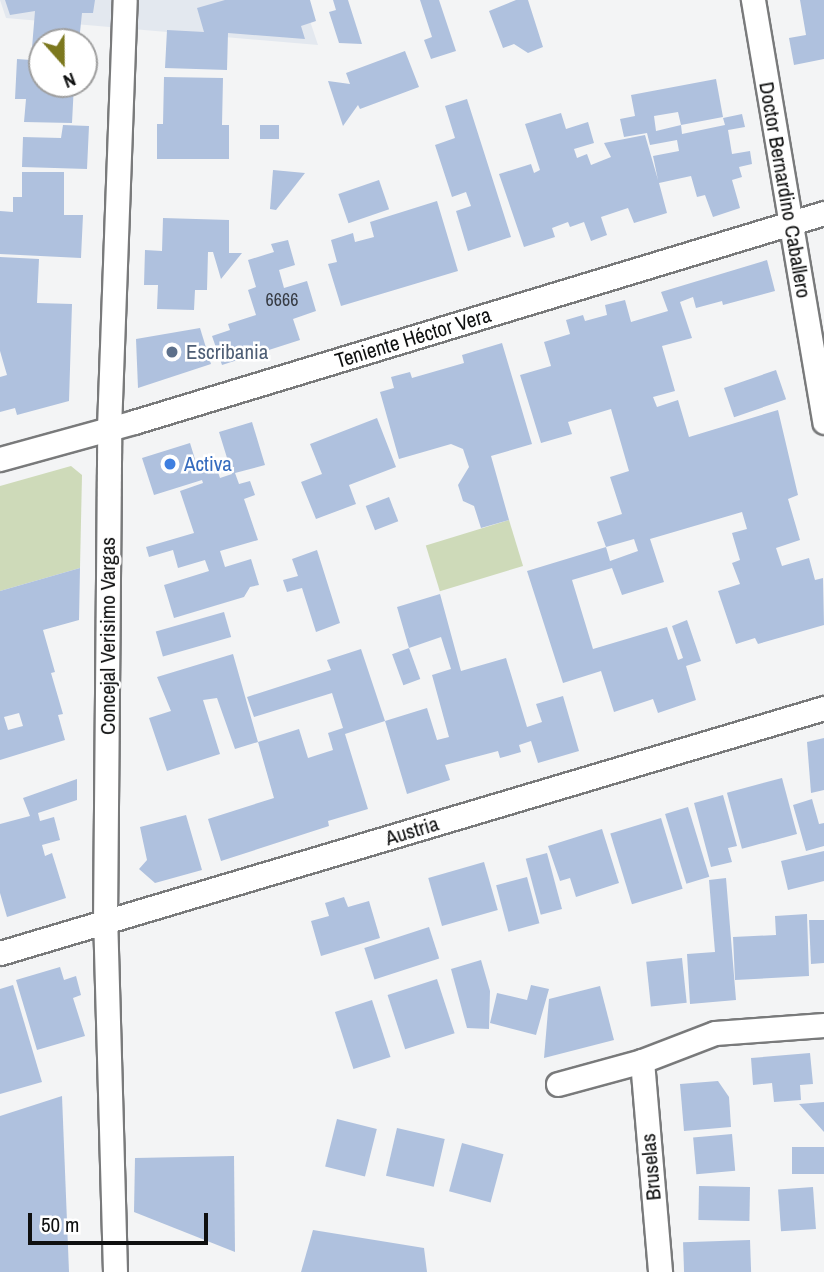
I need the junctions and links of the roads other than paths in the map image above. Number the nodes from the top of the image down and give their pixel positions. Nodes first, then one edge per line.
1 (125, 0) edge
2 (753, 0) edge
3 (824, 213) edge
4 (791, 224) junction
5 (824, 422) edge
6 (109, 428) junction
7 (0, 459) edge
8 (824, 708) edge
9 (106, 922) junction
10 (0, 953) edge
11 (824, 1024) edge
12 (642, 1061) junction
13 (558, 1084) dead end
14 (115, 1272) edge
15 (660, 1272) edge

1 - 6 street, Concejal Verisimo Vargas
2 - 4 street, Doctor Bernardino Caballero
3 - 4 street, Teniente Héctor Vera
4 - 5 street, Doctor Bernardino Caballero
4 - 6 street, Teniente Héctor Vera
6 - 7 street, Teniente Héctor Vera
6 - 9 street, Concejal Verisimo Vargas
8 - 9 street, Austria
9 - 10 street, Austria
9 - 14 street, Concejal Verisimo Vargas
11 - 12 street
12 - 13 street
12 - 15 street, Bruselas

